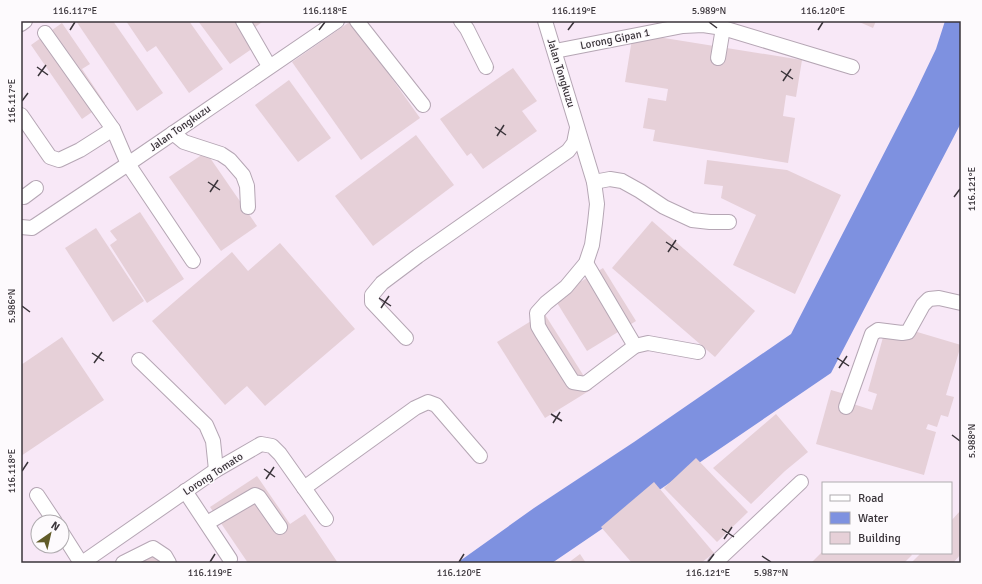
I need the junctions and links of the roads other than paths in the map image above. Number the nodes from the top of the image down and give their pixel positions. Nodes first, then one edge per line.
1 (26, 21) edge
2 (243, 21) edge
3 (337, 21) edge
4 (357, 21) edge
5 (461, 21) edge
6 (545, 21) edge
7 (21, 24) edge
8 (723, 28) junction
9 (46, 33) dead end
10 (554, 51) junction
11 (718, 58) dead end
12 (269, 66) junction
13 (486, 67) dead end
14 (852, 67) dead end
15 (423, 105) dead end
16 (21, 115) edge
17 (577, 125) junction
18 (113, 129) junction
19 (173, 133) junction
20 (128, 164) junction
21 (594, 182) junction
22 (36, 188) dead end
23 (21, 196) edge
24 (248, 207) dead end
25 (729, 222) dead end
26 (21, 227) edge
27 (193, 261) dead end
28 (586, 263) junction
29 (961, 303) edge
30 (406, 338) dead end
31 (635, 346) junction
32 (698, 352) dead end
33 (139, 360) dead end
34 (846, 407) dead end
35 (480, 456) dead end
36 (216, 470) junction
37 (801, 482) dead end
38 (304, 488) junction
39 (185, 491) junction
40 (37, 495) dead end
41 (50, 514) edge
42 (326, 519) dead end
43 (207, 523) junction
44 (280, 527) dead end
45 (70, 543) edge
46 (230, 559) dead end
47 (86, 562) edge
48 (123, 563) edge
49 (169, 563) edge
50 (715, 563) edge

1 - 7 street
2 - 12 street
3 - 12 street, Jalan Tongkuzu
4 - 15 street
5 - 13 street
6 - 10 street, Jalan Tongkuzu
8 - 10 street, Lorong Gipan 1
8 - 11 street
8 - 14 street, Lorong Gipan 1
9 - 18 street
10 - 17 street, Jalan Tongkuzu
12 - 19 street, Jalan Tongkuzu
16 - 18 street
17 - 21 street, Jalan Tongkuzu
17 - 30 street
18 - 20 street
19 - 20 street, Jalan Tongkuzu
19 - 24 street
20 - 26 street, Jalan Tongkuzu
20 - 27 street
21 - 25 street
21 - 28 street, Jalan Tongkuzu
22 - 23 street
28 - 31 street
28 - 31 street
29 - 34 street
31 - 32 street
33 - 36 street
35 - 38 street
36 - 38 street, Lorong Tomato
36 - 39 street, Lorong Tomato
37 - 50 street
38 - 42 street, Lorong Tomato
39 - 43 street
39 - 47 street, Lorong Tomato
40 - 41 street
43 - 44 street
43 - 46 street
45 - 47 street
48 - 49 street

